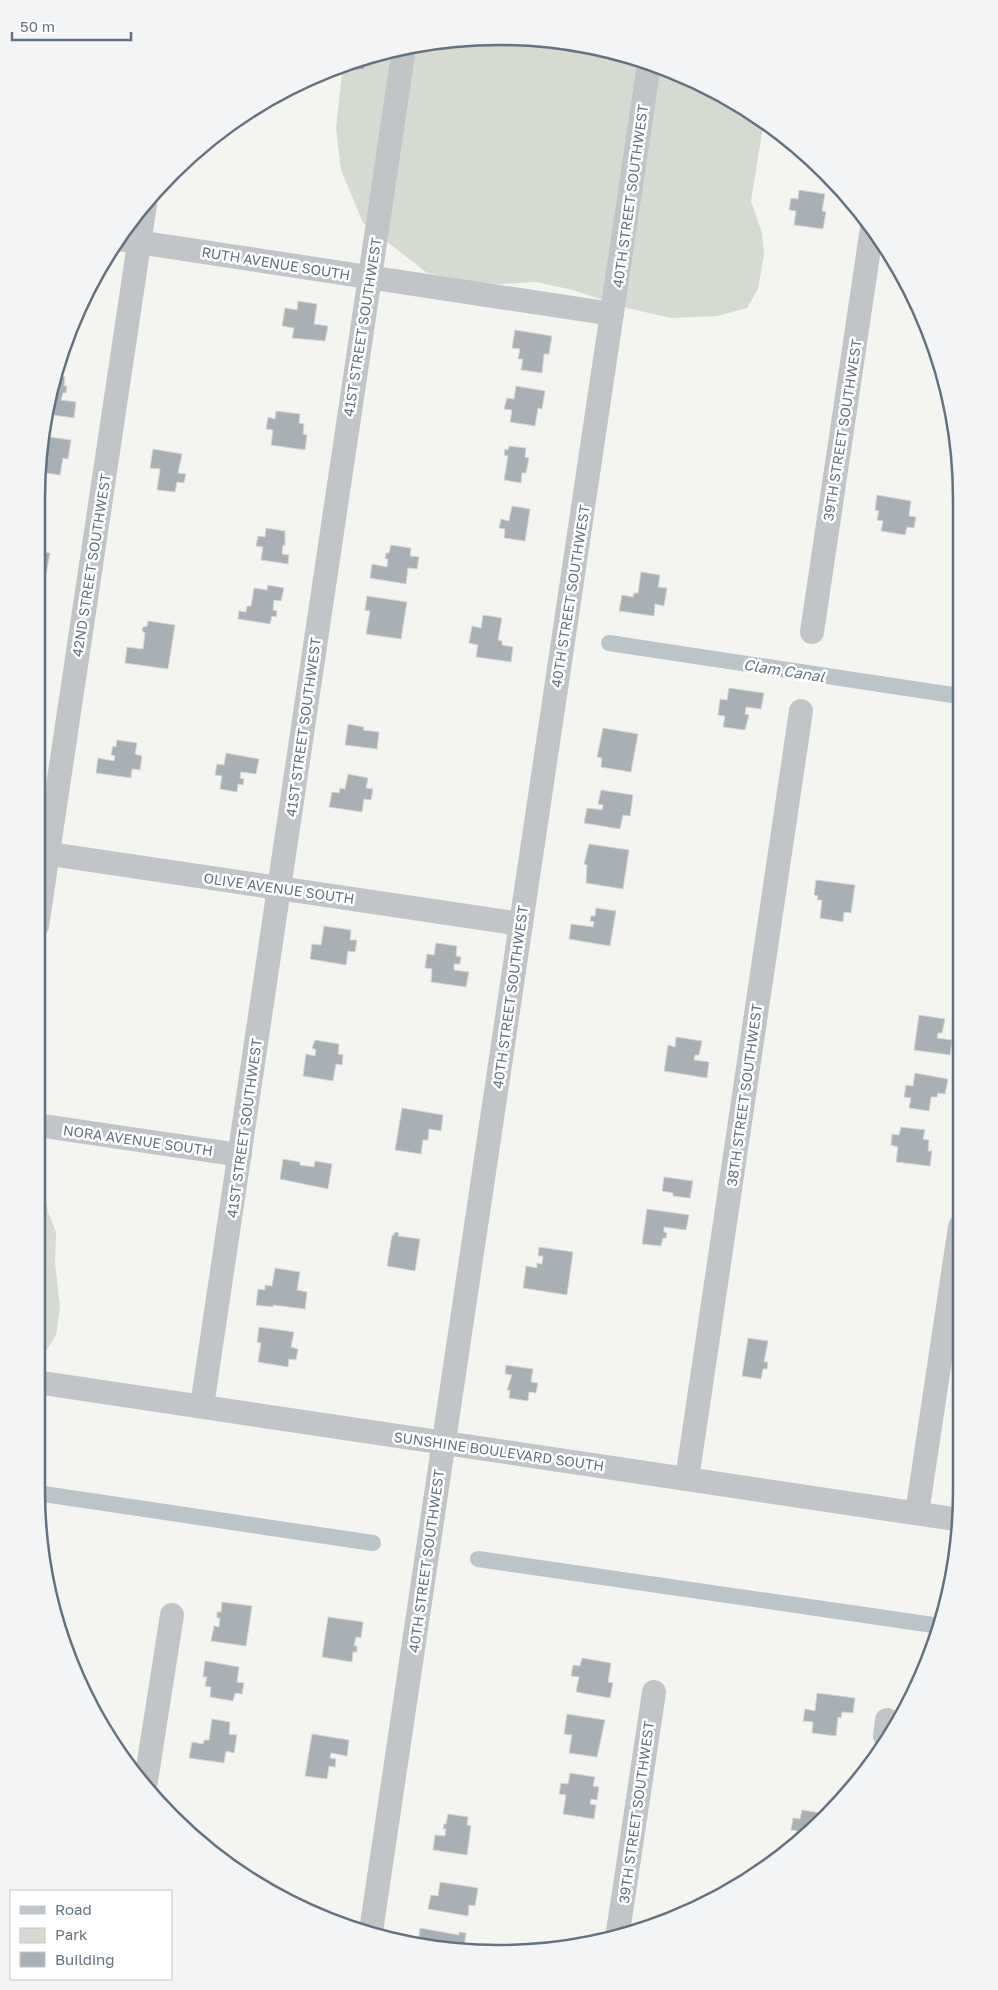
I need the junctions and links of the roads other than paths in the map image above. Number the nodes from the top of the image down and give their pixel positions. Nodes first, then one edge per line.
1 (403, 55) edge
2 (648, 70) edge
3 (870, 239) edge
4 (129, 241) edge
5 (369, 277) junction
6 (612, 314) junction
7 (812, 632) dead end
8 (801, 710) dead end
9 (45, 832) edge
10 (45, 853) edge
11 (279, 888) junction
12 (520, 924) junction
13 (45, 1126) edge
14 (240, 1155) junction
15 (953, 1274) edge
16 (45, 1383) edge
17 (202, 1406) junction
18 (444, 1443) junction
19 (687, 1479) junction
20 (917, 1513) junction
21 (952, 1519) edge
22 (172, 1615) dead end
23 (654, 1692) dead end
24 (147, 1777) edge
25 (372, 1927) edge
26 (618, 1930) edge

1 - 5 street, 41ST STREET SOUTHWEST
2 - 6 street, 40TH STREET SOUTHWEST
3 - 7 street, 39TH STREET SOUTHWEST
4 - 5 street, RUTH AVENUE SOUTH
4 - 9 street, 42ND STREET SOUTHWEST
5 - 6 street, RUTH AVENUE SOUTH
5 - 11 street, 41ST STREET SOUTHWEST
6 - 12 street, 40TH STREET SOUTHWEST
8 - 19 street, 38TH STREET SOUTHWEST
10 - 11 street, OLIVE AVENUE SOUTH
11 - 12 street, OLIVE AVENUE SOUTH
11 - 14 street, 41ST STREET SOUTHWEST
12 - 18 street, 40TH STREET SOUTHWEST
13 - 14 street, NORA AVENUE SOUTH
14 - 17 street, 41ST STREET SOUTHWEST
15 - 20 street
16 - 17 street, SUNSHINE BOULEVARD SOUTH
17 - 18 street, SUNSHINE BOULEVARD SOUTH
18 - 19 street, SUNSHINE BOULEVARD SOUTH
18 - 25 street, 40TH STREET SOUTHWEST
19 - 20 street, SUNSHINE BOULEVARD SOUTH
20 - 21 street, SUNSHINE BOULEVARD SOUTH
22 - 24 street
23 - 26 street, 39TH STREET SOUTHWEST

